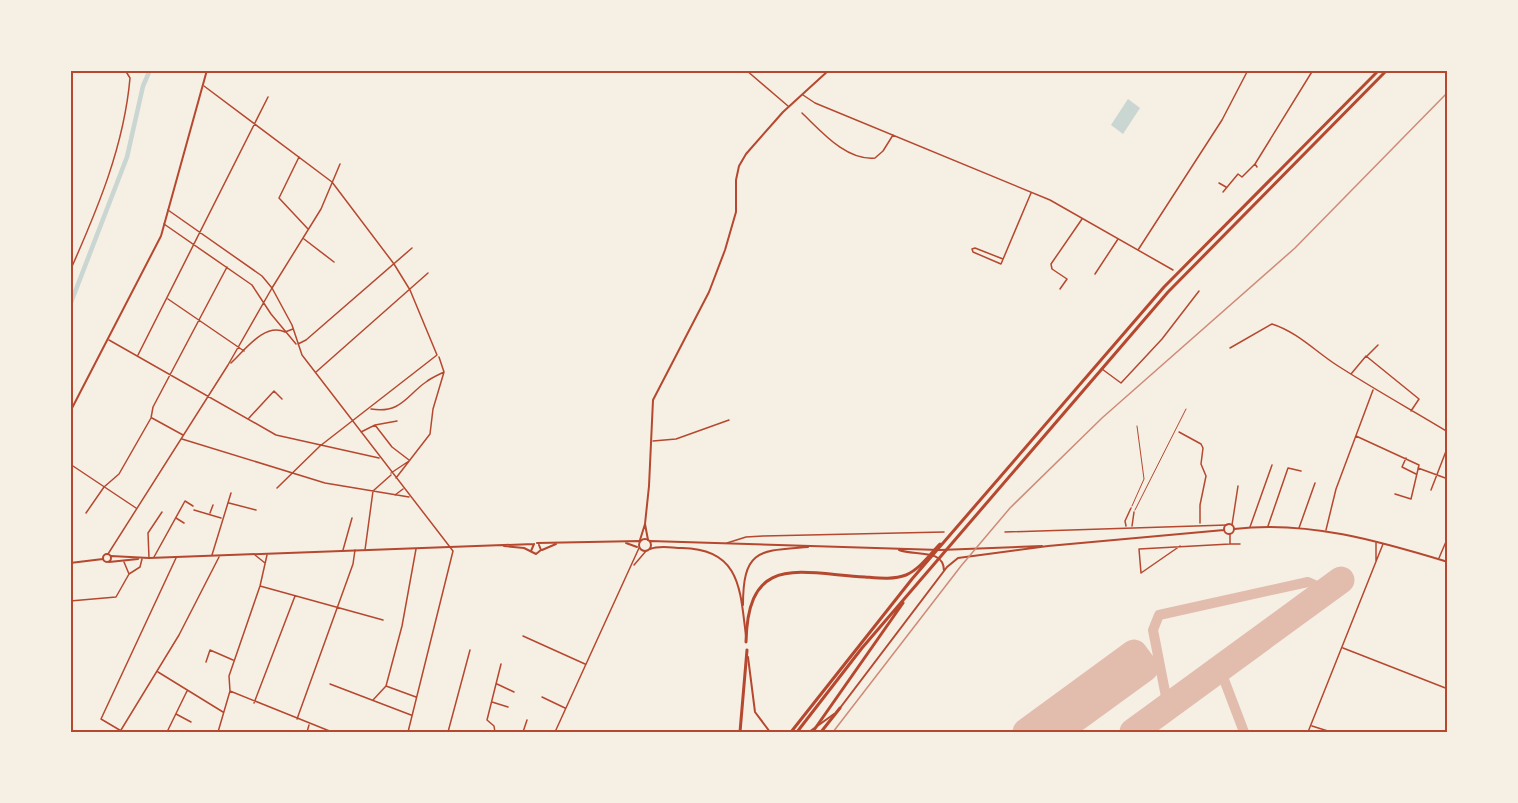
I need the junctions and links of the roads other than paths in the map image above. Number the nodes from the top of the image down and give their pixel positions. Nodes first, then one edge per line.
1 (125, 70) edge
2 (207, 70) edge
3 (746, 70) edge
4 (829, 70) edge
5 (1248, 70) edge
6 (1312, 70) edge
7 (1379, 70) edge
8 (1387, 70) edge
9 (202, 85) junction
10 (802, 94) junction
11 (268, 97) dead end
12 (788, 106) junction
13 (802, 114) dead end
14 (254, 123) junction
15 (893, 134) junction
16 (298, 157) junction
17 (340, 164) dead end
18 (1255, 164) junction
19 (1257, 167) dead end
20 (333, 183) junction
21 (1219, 183) dead end
22 (1227, 187) junction
23 (1031, 192) junction
24 (1223, 192) dead end
25 (168, 210) junction
26 (1083, 219) junction
27 (164, 224) junction
28 (309, 230) junction
29 (201, 231) junction
30 (303, 238) junction
31 (1118, 239) junction
32 (193, 245) junction
33 (412, 248) dead end
34 (1138, 250) junction
35 (1002, 259) junction
36 (334, 262) dead end
37 (394, 264) junction
38 (227, 267) junction
39 (1173, 270) dead end
40 (70, 271) edge
41 (428, 273) dead end
42 (1095, 274) dead end
43 (272, 288) junction
44 (1060, 289) dead end
45 (410, 290) junction
46 (1199, 291) dead end
47 (167, 298) junction
48 (264, 305) junction
49 (199, 318) junction
50 (294, 329) junction
51 (285, 332) junction
52 (108, 340) junction
53 (297, 344) junction
54 (1378, 345) dead end
55 (239, 347) junction
56 (1230, 348) dead end
57 (244, 351) junction
58 (138, 356) junction
59 (438, 356) junction
60 (1366, 356) junction
61 (228, 366) junction
62 (1102, 368) junction
63 (444, 372) junction
64 (315, 373) junction
65 (170, 374) junction
66 (1351, 374) junction
67 (434, 377) junction
68 (442, 382) junction
69 (1373, 389) junction
70 (207, 396) junction
71 (282, 399) dead end
72 (370, 409) junction
73 (1186, 409) dead end
74 (1411, 411) junction
75 (70, 412) edge
76 (151, 418) junction
77 (248, 419) junction
78 (729, 420) dead end
79 (397, 421) dead end
80 (352, 422) junction
81 (375, 424) junction
82 (1137, 426) dead end
83 (360, 432) junction
84 (1179, 432) dead end
85 (1448, 432) edge
86 (183, 435) junction
87 (1355, 435) junction
88 (181, 439) junction
89 (652, 442) junction
90 (320, 446) junction
91 (1448, 446) edge
92 (1406, 457) junction
93 (380, 459) junction
94 (410, 461) junction
95 (70, 464) edge
96 (1272, 465) dead end
97 (1419, 468) junction
98 (1301, 471) dead end
99 (292, 472) junction
100 (392, 474) junction
101 (1417, 474) junction
102 (1437, 475) junction
103 (396, 479) junction
104 (1448, 479) edge
105 (1315, 483) dead end
106 (1238, 486) dead end
107 (104, 487) junction
108 (278, 488) dead end
109 (403, 489) junction
110 (1431, 490) dead end
111 (373, 491) junction
112 (231, 493) dead end
113 (1395, 494) dead end
114 (394, 495) junction
115 (410, 497) junction
116 (228, 502) junction
117 (213, 505) dead end
118 (193, 506) dead end
119 (1131, 508) joint
120 (136, 509) junction
121 (194, 510) dead end
122 (256, 510) dead end
123 (162, 512) dead end
124 (1134, 512) joint
125 (86, 513) dead end
126 (209, 514) junction
127 (175, 518) junction
128 (222, 518) junction
129 (352, 519) dead end
130 (184, 523) dead end
131 (645, 524) junction
132 (1200, 524) junction
133 (1206, 524) junction
134 (1227, 525) junction
135 (1126, 527) junction
136 (1132, 527) junction
137 (1233, 527) junction
138 (1250, 527) junction
139 (1268, 527) junction
140 (1299, 528) junction
141 (1224, 530) junction
142 (1326, 531) junction
143 (944, 532) dead end
144 (953, 532) junction
145 (1005, 532) dead end
146 (1205, 532) junction
147 (1230, 534) junction
148 (763, 536) junction
149 (1448, 537) edge
150 (649, 540) junction
151 (640, 541) junction
152 (623, 542) junction
153 (1376, 542) junction
154 (558, 543) junction
155 (728, 543) junction
156 (1383, 543) junction
157 (535, 544) junction
158 (763, 544) junction
159 (1230, 544) junction
160 (1240, 544) dead end
161 (497, 546) junction
162 (820, 546) junction
163 (1048, 546) junction
164 (1180, 546) junction
165 (451, 548) junction
166 (639, 548) junction
167 (416, 549) junction
168 (650, 549) junction
169 (896, 549) junction
170 (343, 550) junction
171 (355, 550) junction
172 (365, 550) junction
173 (541, 550) junction
174 (531, 551) junction
175 (646, 551) junction
176 (267, 553) junction
177 (108, 554) junction
178 (252, 554) junction
179 (212, 555) junction
180 (219, 555) junction
181 (111, 556) junction
182 (176, 557) junction
183 (149, 558) junction
184 (154, 558) junction
185 (103, 559) junction
186 (141, 559) junction
187 (1438, 560) junction
188 (124, 561) junction
189 (1376, 561) junction
190 (109, 562) junction
191 (1448, 562) edge
192 (70, 563) edge
193 (266, 563) junction
194 (632, 568) junction
195 (944, 571) junction
196 (129, 574) junction
197 (260, 586) junction
198 (915, 586) junction
199 (295, 596) junction
200 (70, 601) edge
201 (336, 607) junction
202 (743, 614) junction
203 (383, 620) dead end
204 (523, 636) dead end
205 (746, 642) junction
206 (1342, 647) junction
207 (470, 650) dead end
208 (747, 650) junction
209 (234, 660) junction
210 (206, 662) dead end
211 (501, 664) dead end
212 (586, 665) junction
213 (158, 671) junction
214 (330, 684) dead end
215 (496, 684) junction
216 (386, 686) junction
217 (1448, 689) edge
218 (187, 691) junction
219 (230, 691) junction
220 (514, 692) dead end
221 (417, 697) junction
222 (542, 698) dead end
223 (373, 700) junction
224 (491, 702) junction
225 (254, 703) junction
226 (508, 707) dead end
227 (840, 708) junction
228 (566, 709) junction
229 (223, 713) junction
230 (176, 714) junction
231 (412, 715) junction
232 (297, 719) junction
233 (527, 720) dead end
234 (191, 722) dead end
235 (309, 724) junction
236 (1311, 726) junction
237 (814, 730) junction
238 (122, 732) edge
239 (167, 732) edge
240 (218, 732) edge
241 (307, 732) edge
242 (332, 732) edge
243 (408, 732) edge
244 (448, 732) edge
245 (495, 732) edge
246 (523, 732) edge
247 (555, 732) edge
248 (740, 732) edge
249 (770, 732) edge
250 (791, 732) edge
251 (797, 732) edge
252 (809, 732) edge
253 (821, 732) edge
254 (1308, 732) edge
255 (1331, 732) edge

1 - 40 street
2 - 9 main road
3 - 12 street
4 - 10 main road
5 - 34 street
6 - 18 street
7 - 144 highway
8 - 62 highway
9 - 14 street
9 - 25 main road
10 - 12 main road
10 - 15 street
11 - 14 street
12 - 89 main road
13 - 15 street
14 - 16 street
14 - 29 street
15 - 23 street
16 - 20 street
16 - 28 street
17 - 20 street
18 - 19 street
18 - 22 street
20 - 28 street
20 - 37 street
21 - 22 street
22 - 24 street
23 - 26 street
23 - 35 street
25 - 27 main road
25 - 29 street
26 - 31 street
26 - 44 street
27 - 32 street
27 - 52 main road
28 - 30 street
29 - 32 street
29 - 43 street
30 - 36 street
30 - 43 street
31 - 34 street
31 - 42 street
32 - 38 street
32 - 47 street
33 - 37 street
34 - 39 street
35 - 35 street
37 - 45 street
37 - 53 street
38 - 48 street
38 - 49 street
41 - 45 street
43 - 48 street
43 - 50 street
45 - 59 street
45 - 64 street
46 - 62 street
47 - 49 street
47 - 58 street
48 - 51 street
48 - 55 street
49 - 55 street
49 - 65 street
50 - 51 street
50 - 53 street
51 - 53 street
51 - 57 street
52 - 58 street
52 - 75 main road
53 - 64 street
54 - 60 street
55 - 57 street
55 - 61 street
56 - 66 street
57 - 61 street
58 - 65 street
59 - 63 street
59 - 72 street
60 - 66 street
60 - 74 street
61 - 70 street
62 - 198 highway
63 - 67 street
63 - 68 street
64 - 80 street
65 - 70 street
65 - 76 street
66 - 69 street
67 - 68 street
67 - 72 street
68 - 94 street
69 - 74 street
69 - 87 street
70 - 77 street
70 - 86 street
71 - 77 street
72 - 80 street
73 - 124 lane
74 - 85 street
76 - 86 street
76 - 107 street
77 - 90 street
78 - 89 street
79 - 81 street
80 - 83 street
80 - 90 street
81 - 83 street
81 - 94 street
82 - 119 lane
83 - 93 street
84 - 132 street
86 - 88 street
87 - 92 street
87 - 142 street
88 - 99 street
88 - 120 street
89 - 131 main road
90 - 93 street
90 - 99 street
91 - 102 street
92 - 97 street
92 - 101 street
93 - 100 street
94 - 100 street
94 - 103 street
95 - 107 street
96 - 138 street
97 - 101 street
97 - 102 street
98 - 139 street
99 - 108 street
99 - 111 street
100 - 103 street
100 - 111 street
101 - 113 street
102 - 104 street
102 - 110 street
103 - 109 street
105 - 140 street
106 - 137 street
107 - 120 street
107 - 125 street
109 - 114 street
109 - 115 street
111 - 114 street
111 - 172 street
112 - 116 street
114 - 115 street
115 - 165 street
116 - 122 street
116 - 128 street
117 - 126 street
118 - 127 street
119 - 135 street
120 - 177 street
121 - 126 street
123 - 183 street
124 - 136 street
126 - 128 street
127 - 130 street
127 - 184 street
128 - 179 street
129 - 170 street
131 - 150 main road
131 - 151 main road
132 - 133 street
132 - 136 street
133 - 134 street
133 - 146 street
134 - 137 main road
134 - 141 main road
135 - 136 street
135 - 145 street
137 - 138 main road
137 - 147 main road
138 - 139 main road
139 - 140 main road
140 - 142 main road
141 - 146 main road
141 - 147 main road
142 - 153 main road
143 - 148 street
144 - 205 highway
144 - 250 highway
146 - 163 main road
147 - 159 street
148 - 155 street
148 - 158 street
149 - 187 street
150 - 151 main road
150 - 155 main road
150 - 168 main road
151 - 152 main road
151 - 166 main road
152 - 154 main road
152 - 166 main road
153 - 156 main road
153 - 189 street
154 - 157 main road
154 - 173 main road
155 - 158 main road
156 - 187 main road
156 - 189 street
157 - 161 main road
157 - 173 main road
157 - 174 main road
158 - 162 main road
159 - 160 street
159 - 164 street
161 - 165 main road
161 - 174 main road
162 - 169 main road
162 - 202 main road
163 - 169 main road
163 - 195 main road
164 - 164 street
165 - 167 main road
165 - 221 street
166 - 175 main road
166 - 194 street
167 - 172 main road
167 - 216 street
168 - 175 main road
168 - 202 main road
169 - 195 main road
170 - 171 main road
170 - 176 main road
171 - 172 main road
171 - 201 street
173 - 174 main road
175 - 194 street
176 - 178 main road
176 - 193 street
177 - 181 main road
177 - 185 main road
178 - 180 main road
178 - 193 street
179 - 180 main road
179 - 182 main road
180 - 213 street
181 - 186 main road
181 - 190 main road
182 - 184 main road
182 - 238 street
183 - 184 main road
183 - 186 main road
185 - 190 main road
185 - 192 main road
186 - 188 main road
186 - 196 street
187 - 191 main road
188 - 190 main road
188 - 196 street
189 - 206 street
193 - 197 street
194 - 212 street
195 - 227 main road
196 - 200 street
197 - 199 street
197 - 209 street
198 - 237 highway
198 - 251 highway
199 - 201 street
199 - 225 street
201 - 203 street
201 - 232 street
202 - 205 main road
204 - 212 street
205 - 208 main road
206 - 217 street
206 - 236 street
207 - 244 street
208 - 248 highway
208 - 249 main road
209 - 210 street
209 - 219 street
211 - 215 street
212 - 228 street
213 - 218 street
213 - 238 street
214 - 223 street
215 - 220 street
215 - 224 street
216 - 221 street
216 - 223 street
218 - 229 street
218 - 230 street
219 - 225 street
219 - 229 street
221 - 231 street
222 - 228 street
223 - 231 street
224 - 226 street
224 - 245 street
225 - 232 street
227 - 237 main road
227 - 253 highway
228 - 247 street
229 - 240 street
230 - 234 street
230 - 239 street
231 - 243 street
232 - 235 street
233 - 246 street
235 - 241 street
235 - 242 street
236 - 254 street
236 - 255 street
237 - 252 main road

